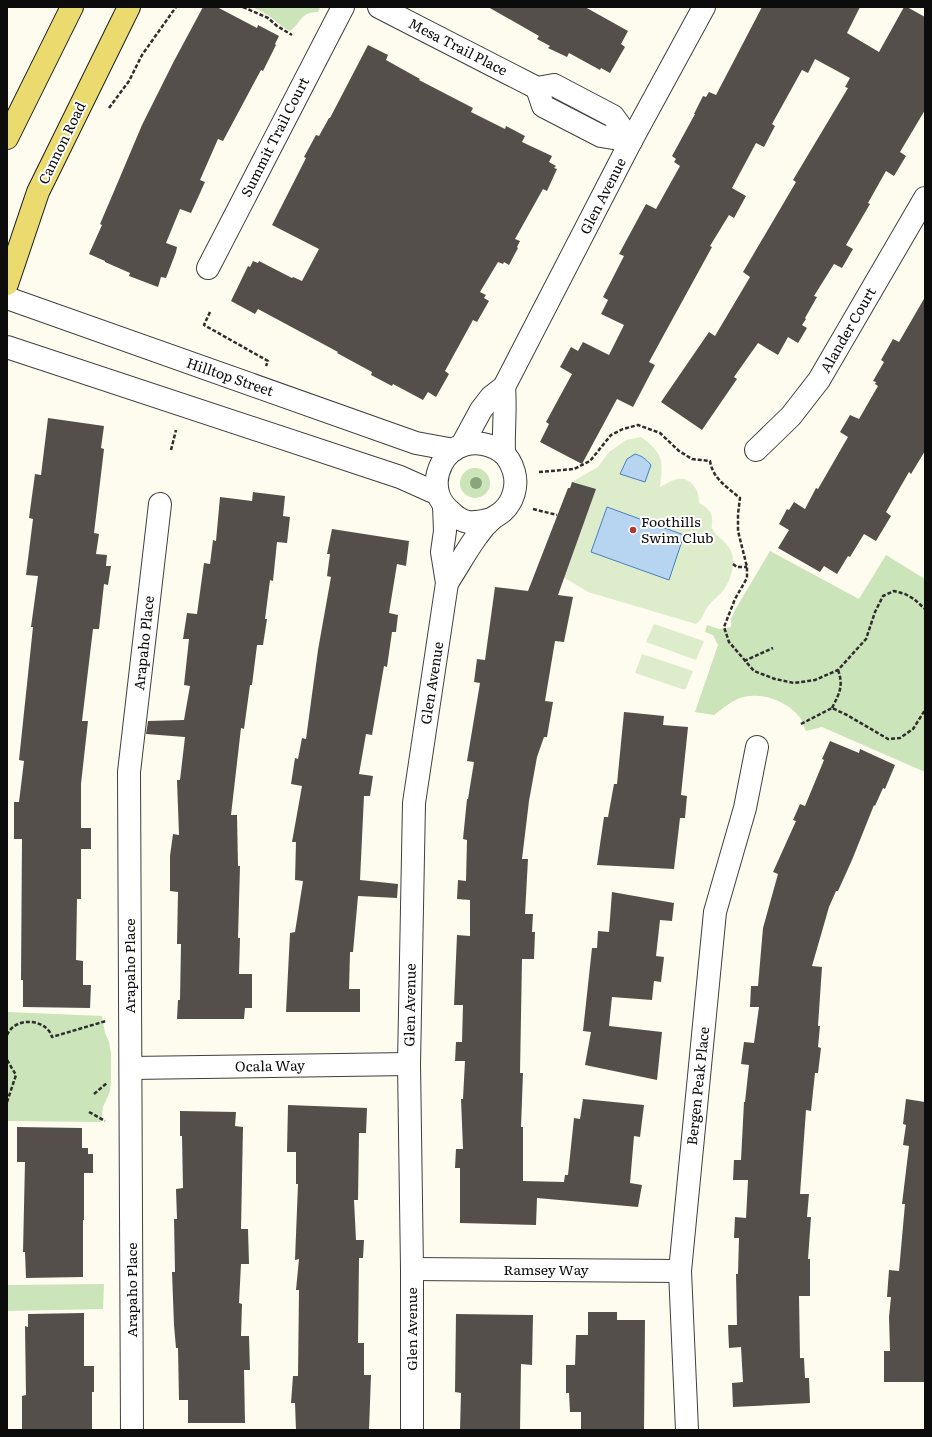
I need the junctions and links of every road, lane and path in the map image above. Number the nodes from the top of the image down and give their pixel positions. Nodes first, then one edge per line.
1 (72, 7) edge
2 (130, 7) edge
3 (176, 7) edge
4 (243, 7) edge
5 (343, 7) edge
6 (379, 7) edge
7 (704, 7) edge
8 (292, 35) dead end
9 (109, 108) dead end
10 (7, 138) edge
11 (631, 141) junction
12 (925, 198) edge
13 (208, 268) dead end
14 (7, 284) edge
15 (7, 298) edge
16 (210, 312) dead end
17 (7, 347) edge
18 (265, 367) dead end
19 (504, 387) junction
20 (176, 430) dead end
21 (458, 447) junction
22 (171, 450) dead end
23 (756, 450) dead end
24 (504, 454) junction
25 (539, 472) dead end
26 (441, 500) junction
27 (160, 504) dead end
28 (533, 509) dead end
29 (557, 515) dead end
30 (492, 519) junction
31 (733, 564) dead end
32 (747, 567) junction
33 (448, 583) junction
34 (925, 609) edge
35 (773, 648) dead end
36 (744, 661) junction
37 (838, 670) junction
38 (832, 708) junction
39 (925, 710) edge
40 (801, 724) dead end
41 (757, 747) dead end
42 (106, 1021) dead end
43 (7, 1035) edge
44 (7, 1060) edge
45 (409, 1064) junction
46 (131, 1068) junction
47 (108, 1083) dead end
48 (94, 1094) dead end
49 (7, 1102) edge
50 (89, 1112) dead end
51 (105, 1121) dead end
52 (412, 1269) junction
53 (680, 1271) junction
54 (132, 1430) edge
55 (412, 1430) edge
56 (687, 1430) edge

1 - 10 main road
2 - 14 main road, Cannon Road
3 - 9 path
4 - 8 path
5 - 13 street, Summit Trail Court
6 - 11 street, Mesa Trail Place
7 - 11 street, Glen Avenue
11 - 19 street, Glen Avenue
12 - 23 street, Alander Court
15 - 21 street, Hilltop Street
16 - 18 path
17 - 26 street
19 - 21 street, Glen Avenue
19 - 24 street
20 - 22 path
21 - 24 street
21 - 26 street
24 - 30 street
25 - 32 path
26 - 30 street
26 - 33 street, Glen Avenue
27 - 46 street, Arapaho Place
28 - 29 path
30 - 33 street, Glen Avenue
31 - 32 path
32 - 36 path
33 - 45 street, Glen Avenue
34 - 37 path
35 - 36 path
36 - 37 path
37 - 38 path
38 - 39 path
38 - 40 path
41 - 53 street, Bergen Peak Place
42 - 43 path
44 - 49 path
45 - 46 street, Ocala Way
45 - 52 street, Glen Avenue
46 - 54 street, Arapaho Place
47 - 48 path
50 - 51 path
52 - 53 street, Ramsey Way
52 - 55 street, Glen Avenue
53 - 56 street, Bergen Peak Place

